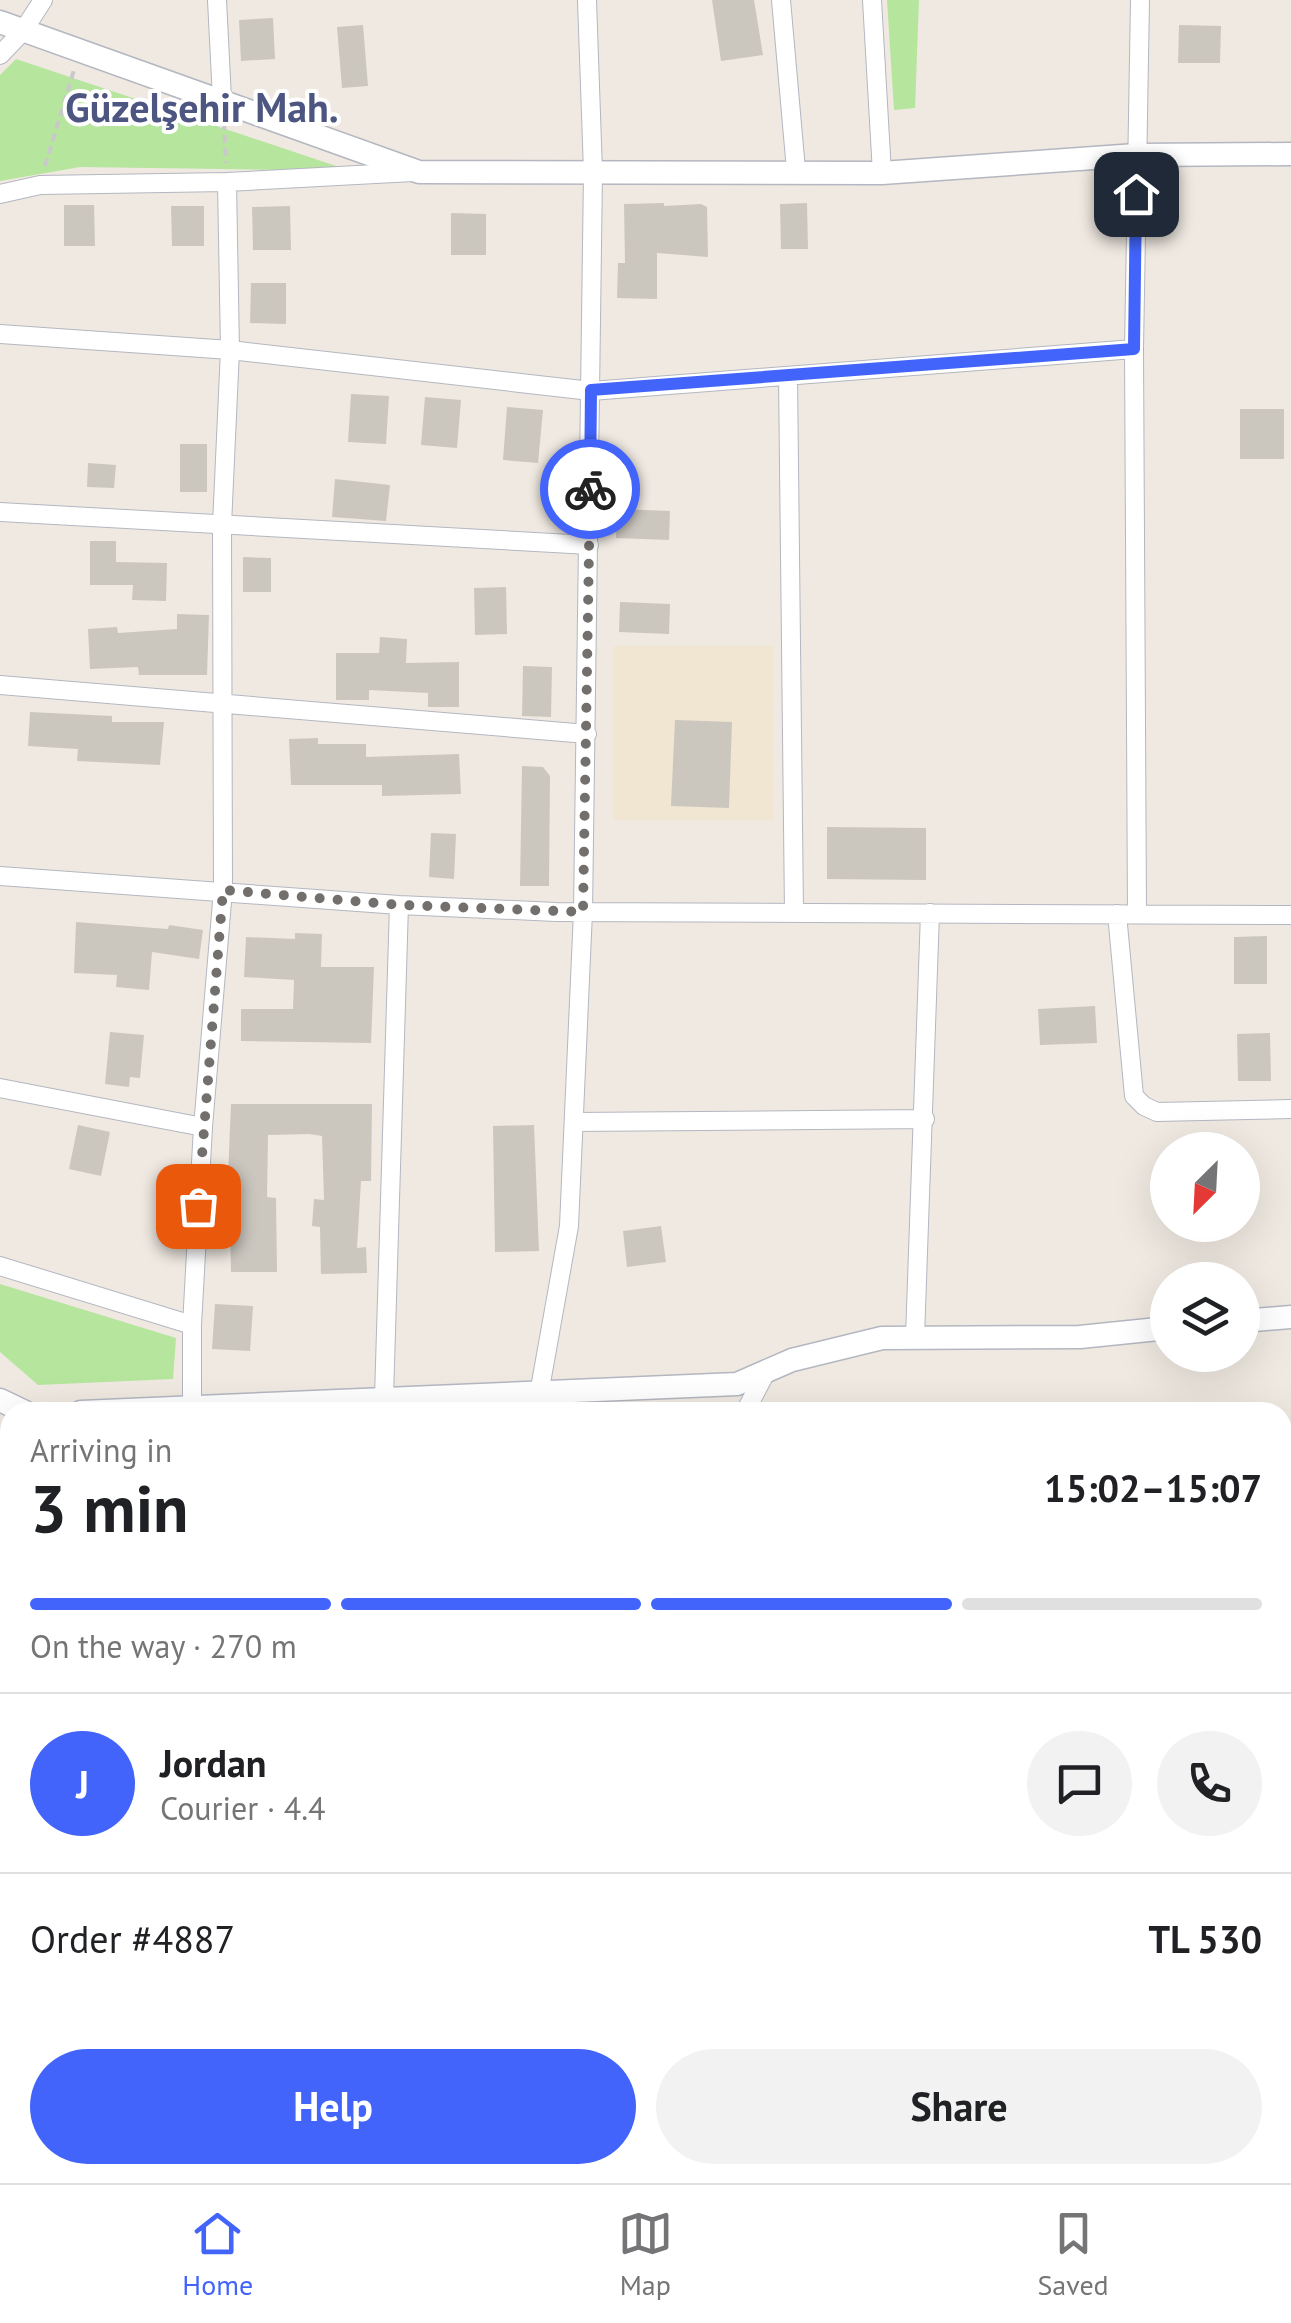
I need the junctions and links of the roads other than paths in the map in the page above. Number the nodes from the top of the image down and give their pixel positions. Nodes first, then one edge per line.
1 (43, 0) edge
2 (217, 0) edge
3 (588, 0) edge
4 (781, 0) edge
5 (872, 0) edge
6 (1140, 0) edge
7 (0, 22) edge
8 (23, 31) junction
9 (0, 55) edge
10 (222, 100) junction
11 (1291, 154) edge
12 (1136, 155) junction
13 (796, 170) junction
14 (419, 172) junction
15 (593, 172) junction
16 (882, 172) junction
17 (227, 182) junction
18 (0, 194) edge
19 (0, 334) edge
20 (1134, 349) junction
21 (230, 350) junction
22 (788, 376) junction
23 (591, 390) junction
24 (0, 512) edge
25 (222, 525) junction
26 (589, 545) junction
27 (0, 685) edge
28 (223, 702) junction
29 (587, 734) junction
30 (0, 876) edge
31 (223, 890) junction
32 (400, 905) junction
33 (583, 912) junction
34 (794, 913) junction
35 (930, 914) junction
36 (1117, 914) junction
37 (1137, 914) junction
38 (1291, 915) edge
39 (0, 1088) edge
40 (1291, 1109) edge
41 (925, 1119) junction
42 (574, 1122) junction
43 (203, 1127) junction
44 (0, 1266) edge
45 (1291, 1317) edge
46 (1260, 1320) edge
47 (192, 1326) junction
48 (1150, 1330) edge
49 (915, 1337) junction
50 (766, 1372) junction
51 (384, 1398) junction
52 (192, 1402) edge
53 (288, 1402) edge
54 (505, 1402) edge
55 (535, 1402) edge
56 (546, 1402) edge
57 (750, 1402) edge

1 - 8 street
2 - 10 street
3 - 15 street
4 - 13 street
5 - 16 street
6 - 12 street
7 - 8 street
8 - 9 street
8 - 10 street
10 - 14 street
11 - 12 street
12 - 16 street
12 - 20 street
13 - 15 street
13 - 16 street
14 - 15 street
14 - 17 street
15 - 23 street
17 - 18 street
17 - 21 street
19 - 21 street
20 - 22 street
20 - 37 street
21 - 23 street
21 - 25 street
22 - 23 street
22 - 34 street
23 - 26 street
24 - 25 street
25 - 26 street
25 - 28 street
26 - 29 street
27 - 28 street
28 - 29 street
28 - 31 street
29 - 33 street
30 - 31 street
31 - 32 street
31 - 43 street
32 - 33 street
32 - 51 street
33 - 34 street
33 - 42 street
34 - 35 street
35 - 36 street
35 - 41 street
36 - 37 street
36 - 40 street
37 - 38 street
39 - 43 street
41 - 42 street
41 - 49 street
42 - 55 street
43 - 47 street
44 - 47 street
45 - 46 street
47 - 52 street
48 - 49 street
49 - 50 street
50 - 56 street
50 - 57 street
51 - 53 street
51 - 54 street

